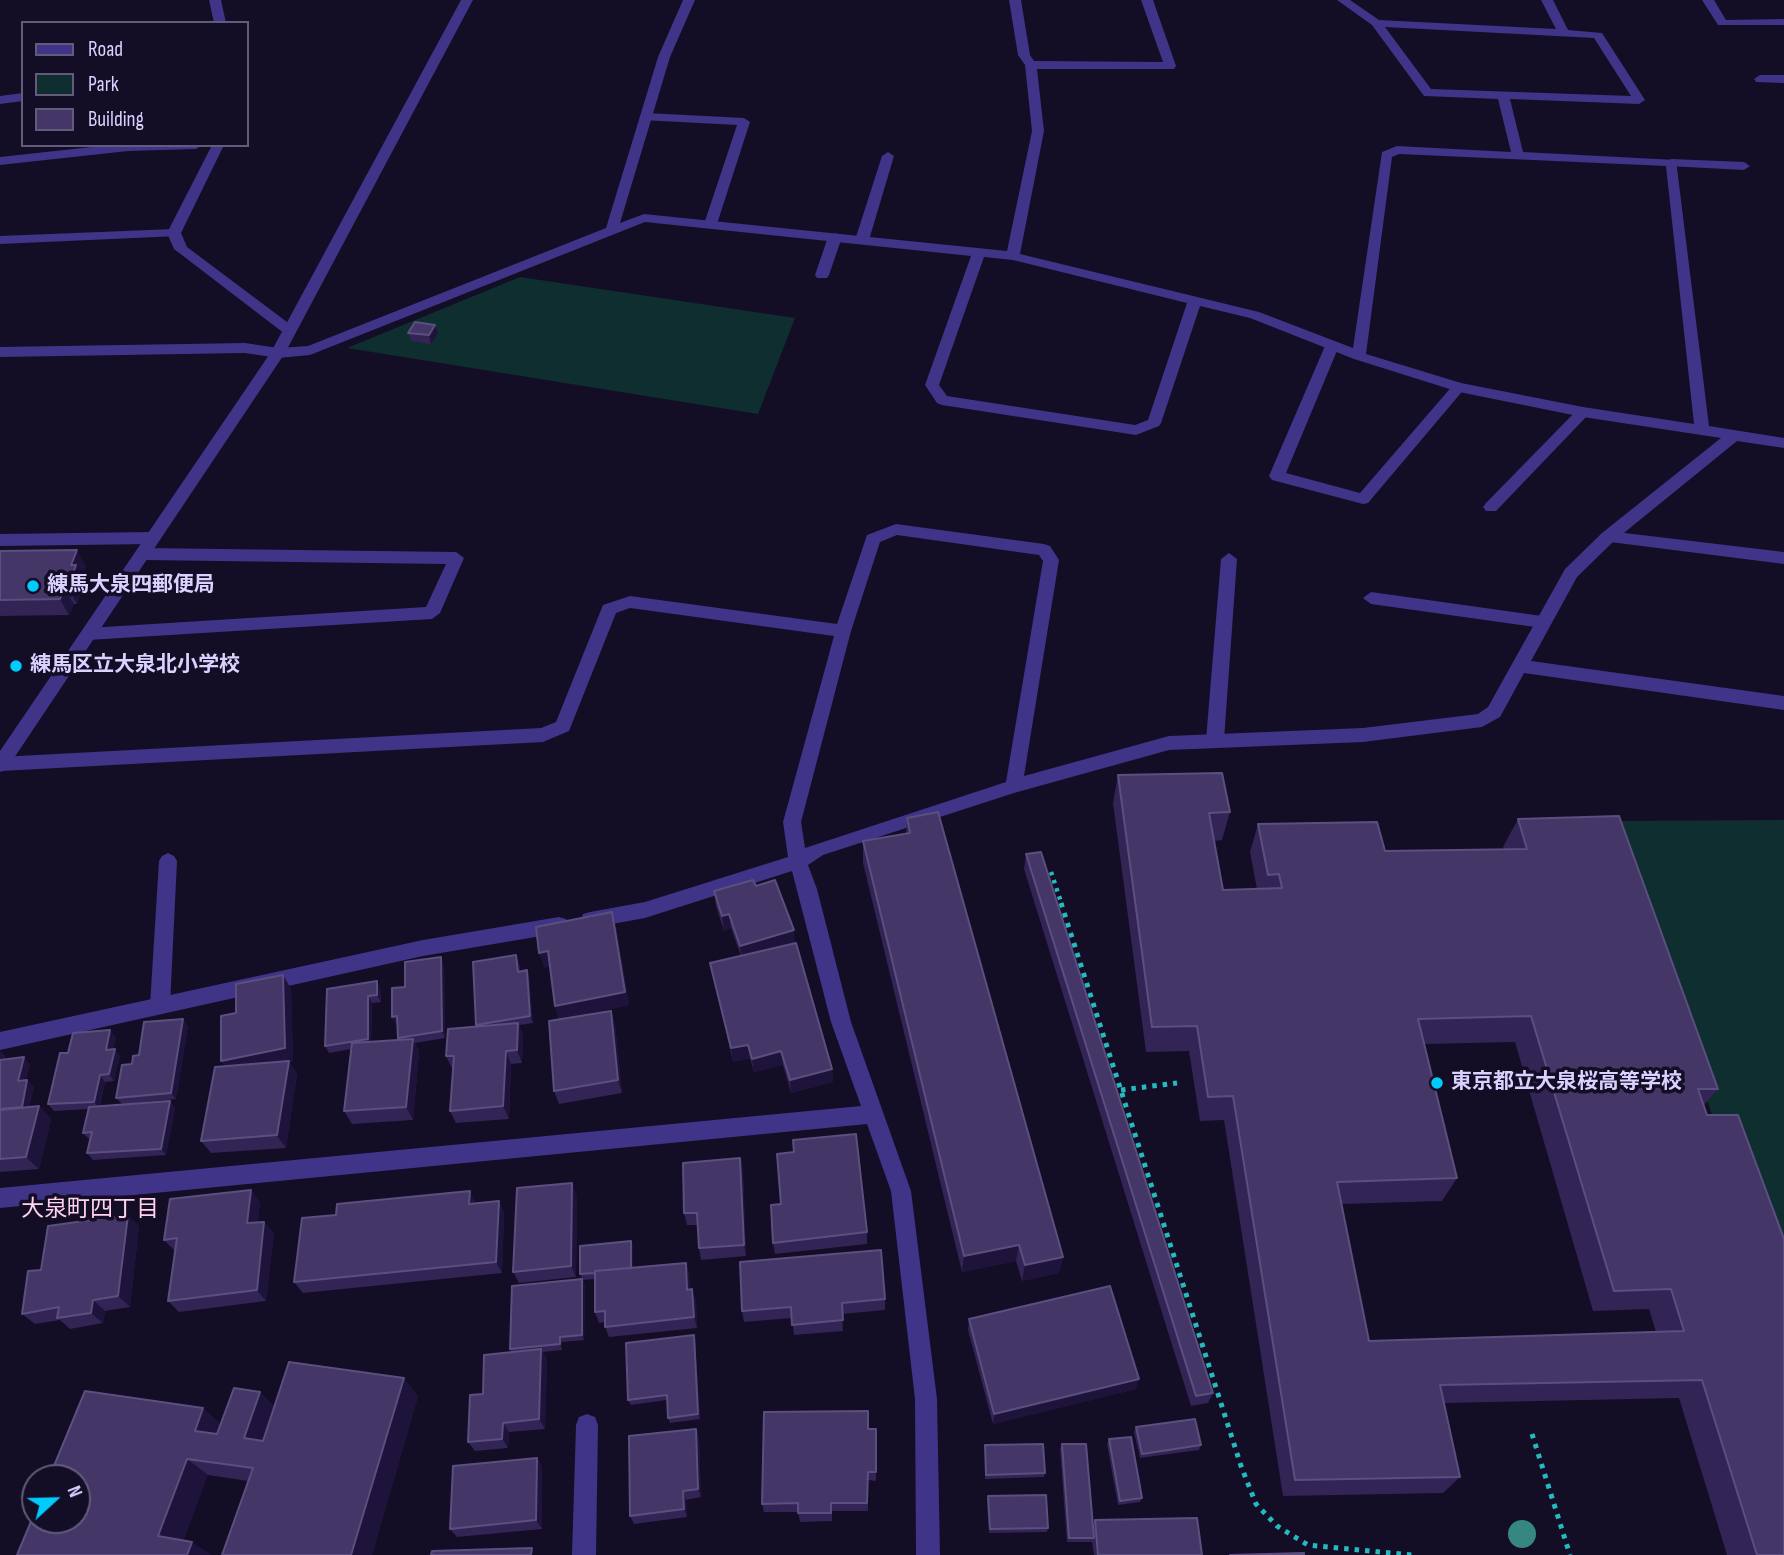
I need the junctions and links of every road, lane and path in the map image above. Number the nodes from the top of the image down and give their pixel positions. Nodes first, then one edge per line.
1 (215, 0) edge
2 (467, 0) edge
3 (689, 0) edge
4 (1015, 0) edge
5 (1147, 0) edge
6 (1343, 0) edge
7 (1547, 0) edge
8 (1708, 0) edge
9 (220, 21) edge
10 (1784, 22) edge
11 (1376, 23) junction
12 (1564, 33) junction
13 (1031, 65) junction
14 (1760, 79) dead end
15 (1784, 79) edge
16 (1503, 96) junction
17 (21, 97) edge
18 (0, 100) edge
19 (646, 117) junction
20 (128, 147) edge
21 (217, 147) edge
22 (888, 156) dead end
23 (1518, 156) junction
24 (0, 161) edge
25 (1672, 163) junction
26 (1744, 166) dead end
27 (711, 225) junction
28 (612, 230) junction
29 (174, 233) junction
30 (835, 237) junction
31 (0, 240) edge
32 (862, 240) junction
33 (979, 252) junction
34 (1013, 256) junction
35 (822, 275) dead end
36 (1195, 301) junction
37 (290, 331) junction
38 (1332, 346) junction
39 (0, 352) edge
40 (278, 353) junction
41 (1359, 356) junction
42 (1459, 387) junction
43 (1583, 412) junction
44 (1702, 431) junction
45 (1735, 435) junction
46 (1784, 443) edge
47 (1492, 507) dead end
48 (1608, 537) junction
49 (153, 538) junction
50 (0, 540) edge
51 (143, 554) junction
52 (1784, 558) edge
53 (1229, 559) dead end
54 (1371, 598) dead end
55 (1542, 622) junction
56 (843, 631) junction
57 (88, 634) junction
58 (1522, 666) junction
59 (1784, 703) edge
60 (1215, 740) junction
61 (0, 765) edge
62 (1014, 786) junction
63 (168, 862) dead end
64 (798, 862) junction
65 (1051, 872) edge
66 (160, 1006) junction
67 (0, 1041) edge
68 (1177, 1083) dead end
69 (1121, 1090) junction
70 (873, 1114) junction
71 (0, 1198) edge
72 (587, 1425) dead end
73 (1532, 1434) dead end
74 (584, 1555) edge
75 (928, 1555) edge
76 (1412, 1555) edge
77 (1570, 1555) edge

1 - 9 street
2 - 37 street
3 - 19 street
4 - 13 street
5 - 13 street
6 - 11 street
7 - 12 street
8 - 10 street
11 - 12 street
11 - 16 street
12 - 16 street
13 - 34 street
14 - 15 street
16 - 23 street
17 - 18 street
19 - 27 street
19 - 28 street
20 - 24 street
21 - 29 street
22 - 32 street
23 - 25 street
23 - 41 street
25 - 26 street
25 - 44 street
27 - 28 street
27 - 30 street
28 - 40 street
29 - 31 street
29 - 37 street
30 - 32 street
30 - 35 street
32 - 33 street
33 - 34 street
33 - 36 street
34 - 36 street
36 - 38 street
37 - 40 street
38 - 41 street
38 - 42 street
39 - 40 street
40 - 49 street
41 - 42 street
42 - 43 street
43 - 44 street
43 - 47 street
44 - 45 street
45 - 46 street
45 - 48 street
48 - 52 street
48 - 55 street
49 - 50 street
49 - 51 street
51 - 57 street
51 - 57 street
53 - 60 street
54 - 55 street
55 - 58 street
56 - 61 street
56 - 62 street
56 - 64 street
57 - 61 street
58 - 59 street
58 - 60 street
60 - 62 street
62 - 64 street
63 - 66 street
64 - 66 street
64 - 70 street
65 - 69 path
66 - 67 street
68 - 69 path
69 - 76 path
70 - 71 street
70 - 75 street
72 - 74 street
73 - 77 path

